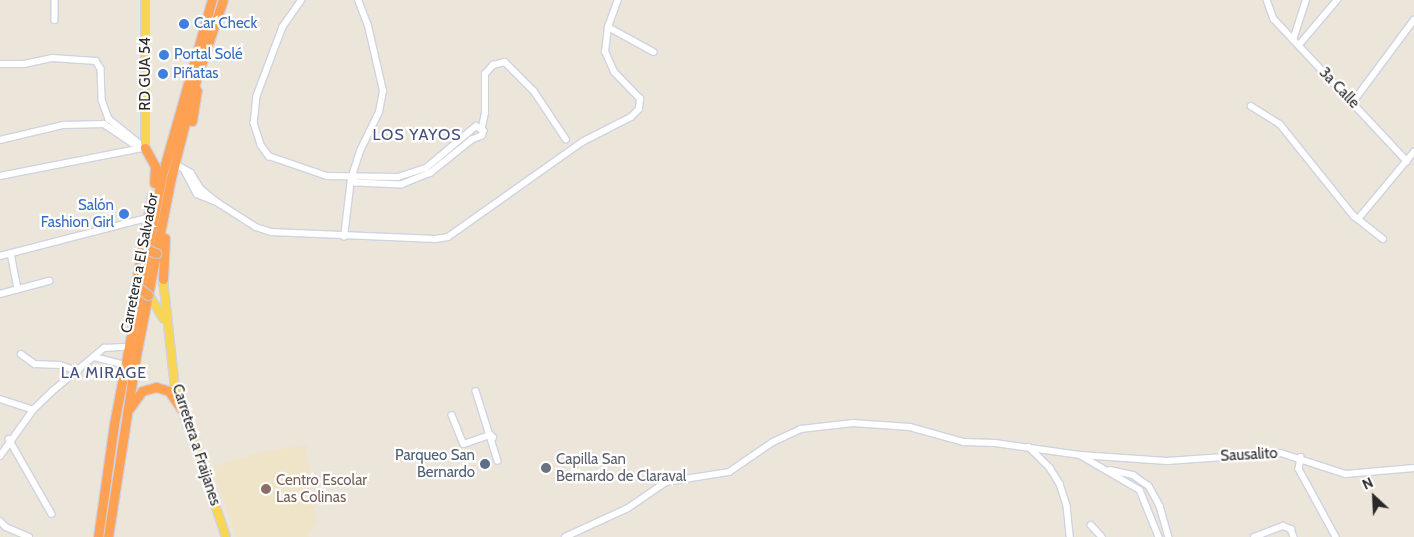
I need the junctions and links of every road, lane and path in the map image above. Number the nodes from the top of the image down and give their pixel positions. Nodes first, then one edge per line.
1 (55, 0) edge
2 (145, 0) edge
3 (212, 0) edge
4 (222, 0) edge
5 (302, 0) edge
6 (358, 0) edge
7 (618, 0) edge
8 (1267, 0) edge
9 (1306, 0) edge
10 (1337, 0) edge
11 (55, 20) dead end
12 (1414, 20) edge
13 (608, 27) junction
14 (1293, 40) junction
15 (1299, 45) junction
16 (196, 52) junction
17 (654, 52) dead end
18 (0, 64) edge
19 (196, 80) junction
20 (1353, 102) junction
21 (1251, 106) dead end
22 (107, 121) junction
23 (482, 127) junction
24 (566, 139) dead end
25 (0, 140) edge
26 (145, 148) junction
27 (162, 152) junction
28 (1414, 152) edge
29 (1407, 161) junction
30 (182, 168) junction
31 (0, 176) edge
32 (351, 179) junction
33 (154, 183) junction
34 (147, 218) junction
35 (1359, 218) junction
36 (344, 237) junction
37 (165, 238) junction
38 (1383, 239) dead end
39 (142, 251) junction
40 (11, 253) junction
41 (0, 256) edge
42 (158, 256) junction
43 (163, 279) junction
44 (49, 281) dead end
45 (135, 284) junction
46 (18, 289) junction
47 (0, 294) edge
48 (149, 296) junction
49 (166, 322) junction
50 (125, 347) junction
51 (21, 354) dead end
52 (94, 357) junction
53 (123, 364) junction
54 (78, 371) junction
55 (476, 391) dead end
56 (0, 399) edge
57 (181, 408) junction
58 (33, 410) junction
59 (126, 414) junction
60 (452, 414) dead end
61 (114, 424) junction
62 (492, 437) junction
63 (9, 439) junction
64 (1029, 447) junction
65 (1080, 455) junction
66 (0, 456) edge
67 (1301, 457) junction
68 (1129, 460) junction
69 (498, 461) dead end
70 (1414, 468) edge
71 (1102, 469) junction
72 (1128, 473) junction
73 (1149, 486) junction
74 (1140, 490) junction
75 (52, 514) dead end
76 (0, 521) edge
77 (1091, 525) dead end
78 (29, 537) edge
79 (98, 537) edge
80 (108, 537) edge
81 (226, 537) edge
82 (565, 537) edge
83 (1070, 537) edge
84 (1102, 537) edge
85 (1159, 537) edge
86 (1168, 537) edge
87 (1254, 537) edge
88 (1294, 537) edge
89 (1336, 537) edge

1 - 11 street
2 - 26 main road, RD GUA 54
3 - 16 highway, Carretera a El Salvador
4 - 19 highway, Carretera a El Salvador
5 - 32 street
6 - 32 street
7 - 13 street
8 - 14 street, 3a Calle
9 - 14 street
10 - 15 street
12 - 20 street
13 - 17 street
13 - 36 street
14 - 15 street, 3a Calle
15 - 20 street, 3a Calle
16 - 27 highway
16 - 61 highway, Carretera a El Salvador
18 - 22 street
19 - 30 highway
19 - 59 highway, Carretera a El Salvador
20 - 29 street, 3a Calle
21 - 35 street
22 - 25 street
22 - 26 street
23 - 24 street
23 - 32 street
23 - 32 street
26 - 27 highway
26 - 31 street
26 - 33 highway
27 - 33 highway
28 - 29 street
29 - 35 street
30 - 36 street
30 - 37 highway
32 - 36 street
33 - 34 highway
34 - 39 highway
34 - 40 street
35 - 38 street
37 - 42 highway
37 - 43 highway
39 - 42 highway, bridge
39 - 45 highway
40 - 41 street
40 - 46 street
42 - 43 highway
42 - 48 highway
43 - 49 main road, Carretera a Fraijanes
44 - 46 street
45 - 48 highway, bridge
45 - 50 highway
46 - 47 street
48 - 49 main road, Carretera a Fraijanes
48 - 59 highway
49 - 57 main road, Carretera a Fraijanes
50 - 52 street
50 - 53 highway
51 - 54 street
52 - 53 street
52 - 54 street
53 - 61 highway
54 - 58 street
55 - 62 street
56 - 58 street
57 - 59 highway
57 - 81 main road, Carretera a Fraijanes
58 - 63 street
59 - 80 highway, Carretera a El Salvador
60 - 62 street
61 - 79 highway, Carretera a El Salvador
62 - 69 street
63 - 66 street
63 - 75 street
64 - 65 street, Sausalito
64 - 82 street, Sausalito
64 - 83 street
65 - 68 street, Sausalito
65 - 71 street
67 - 68 street, Sausalito
67 - 70 street, Sausalito
67 - 89 street
68 - 72 street
71 - 72 street
71 - 74 street
72 - 73 street
73 - 74 street
73 - 86 street
74 - 85 street
76 - 78 street
77 - 84 street
87 - 88 street

